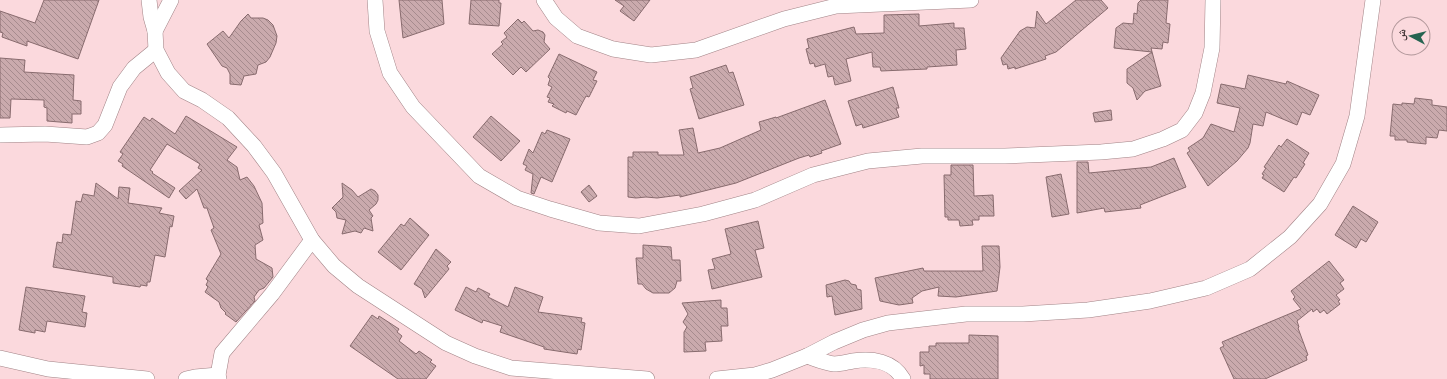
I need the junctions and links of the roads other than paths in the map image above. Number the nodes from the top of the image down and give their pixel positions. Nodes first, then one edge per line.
1 (149, 0) edge
2 (171, 0) edge
3 (375, 0) edge
4 (544, 0) edge
5 (971, 0) edge
6 (1213, 0) edge
7 (1373, 0) edge
8 (834, 3) edge
9 (155, 31) junction
10 (156, 50) junction
11 (0, 135) edge
12 (312, 240) junction
13 (807, 356) junction
14 (0, 358) edge
15 (509, 373) edge
16 (218, 377) edge
17 (147, 379) edge
18 (186, 379) edge
19 (642, 379) edge
20 (646, 379) edge
21 (717, 379) edge
22 (903, 379) edge

1 - 9 street
2 - 9 street
3 - 6 street
4 - 8 street
5 - 8 street
7 - 13 street
9 - 10 street
10 - 11 street
10 - 12 street
12 - 15 street
12 - 16 street
13 - 21 street
13 - 22 street
14 - 17 street
15 - 19 street
16 - 18 street
19 - 20 street

